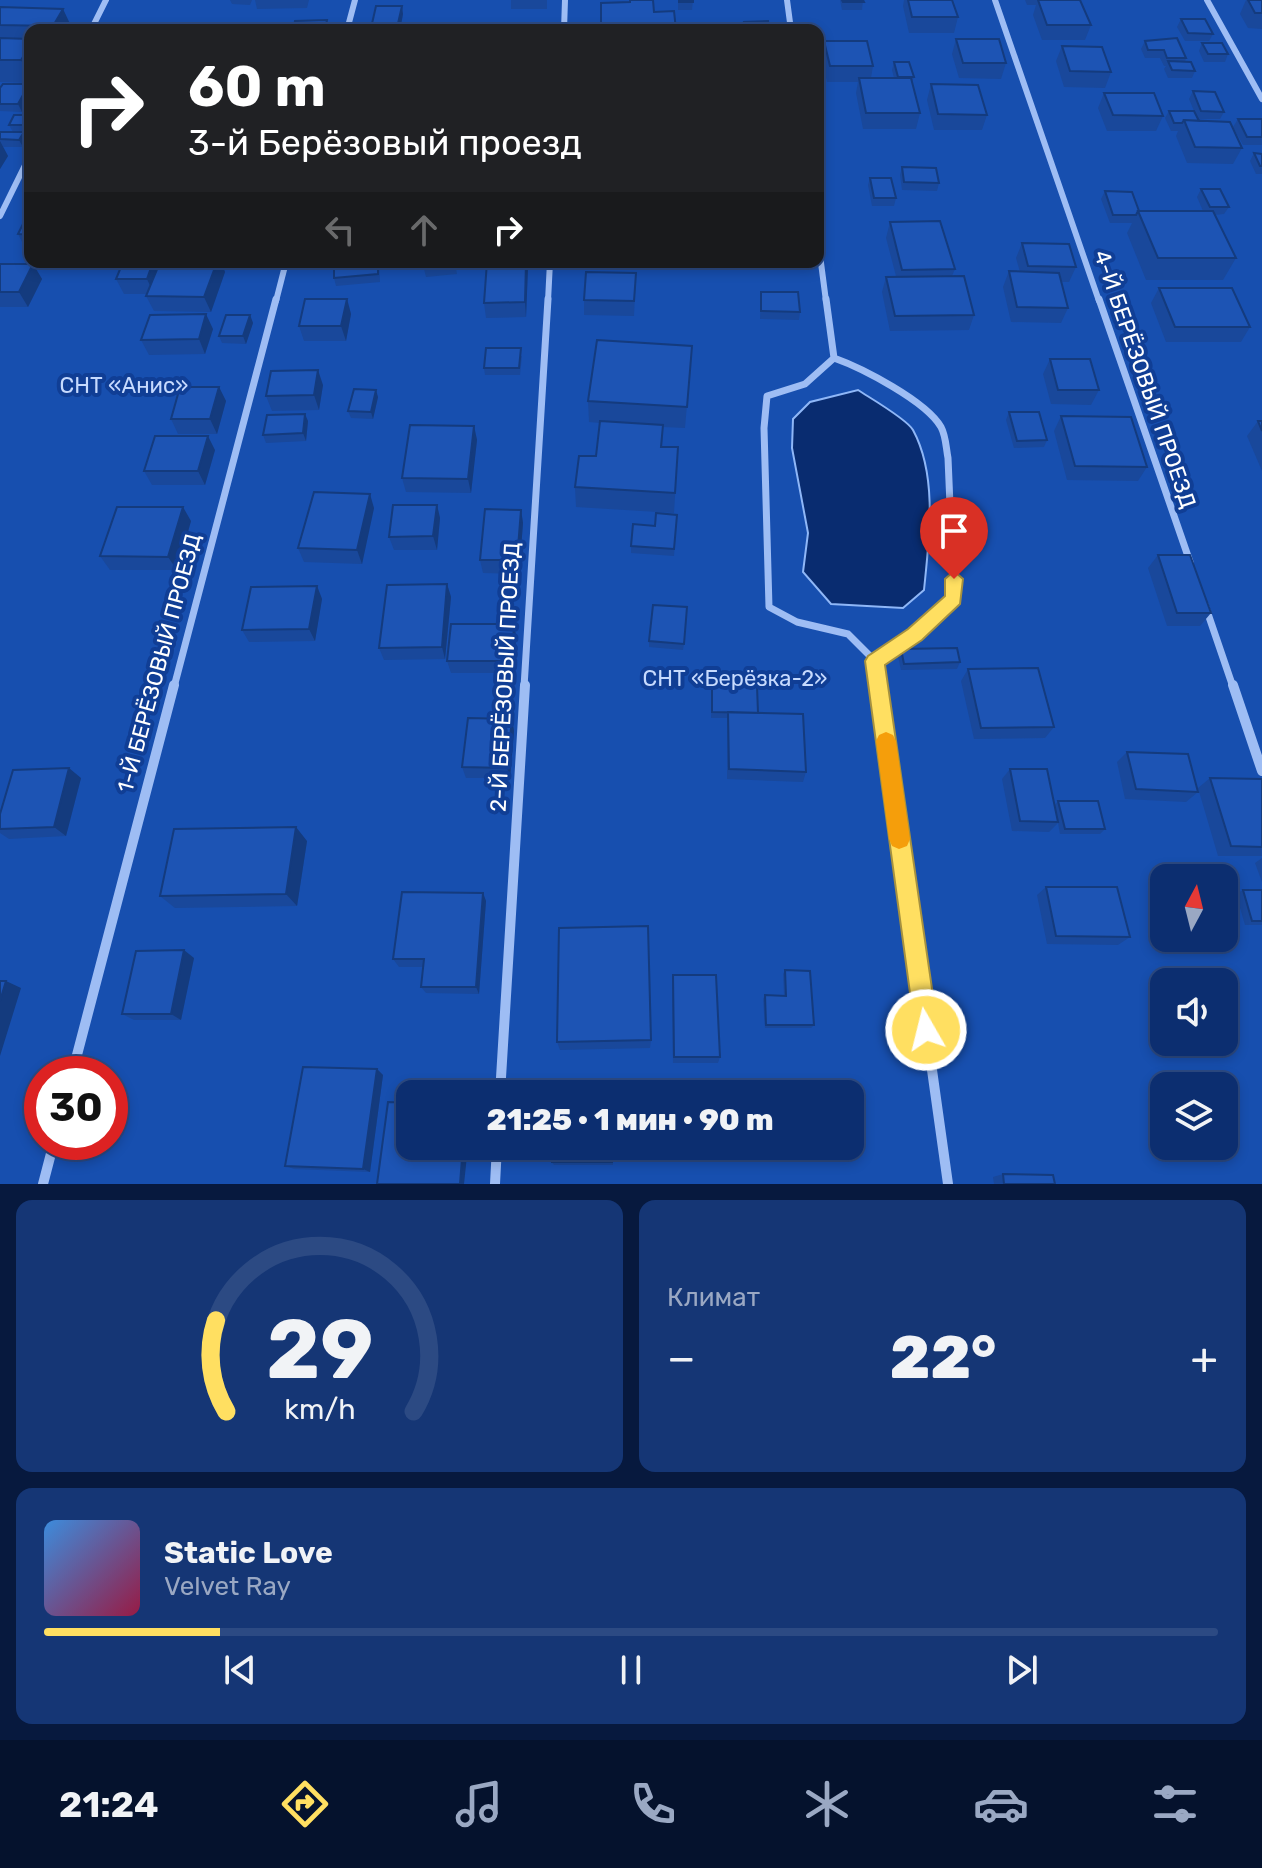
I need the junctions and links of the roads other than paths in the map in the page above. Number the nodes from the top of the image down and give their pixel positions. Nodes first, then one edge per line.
1 (106, 0) edge
2 (355, 0) edge
3 (565, 0) edge
4 (787, 0) edge
5 (995, 0) edge
6 (1207, 0) edge
7 (94, 24) edge
8 (349, 24) edge
9 (564, 24) edge
10 (790, 24) edge
11 (1262, 99) edge
12 (24, 167) edge
13 (0, 216) edge
14 (284, 268) edge
15 (550, 268) edge
16 (822, 268) edge
17 (834, 358) junction
18 (1194, 574) edge
19 (1199, 589) edge
20 (875, 661) junction
21 (1262, 771) edge
22 (77, 1056) edge
23 (501, 1080) edge
24 (49, 1160) edge
25 (496, 1160) edge
26 (43, 1184) edge
27 (495, 1184) edge
28 (948, 1184) edge

1 - 7 street
2 - 8 street
3 - 9 street
4 - 10 street
5 - 18 street, 4-Й БЕРЁЗОВЫЙ ПРОЕЗД
6 - 11 street
12 - 13 street
14 - 22 street, 1-Й БЕРЁЗОВЫЙ ПРОЕЗД
15 - 23 street, 2-Й БЕРЁЗОВЫЙ ПРОЕЗД
16 - 17 street
17 - 20 street
17 - 20 street
19 - 21 street
20 - 28 street
24 - 26 street
25 - 27 street

